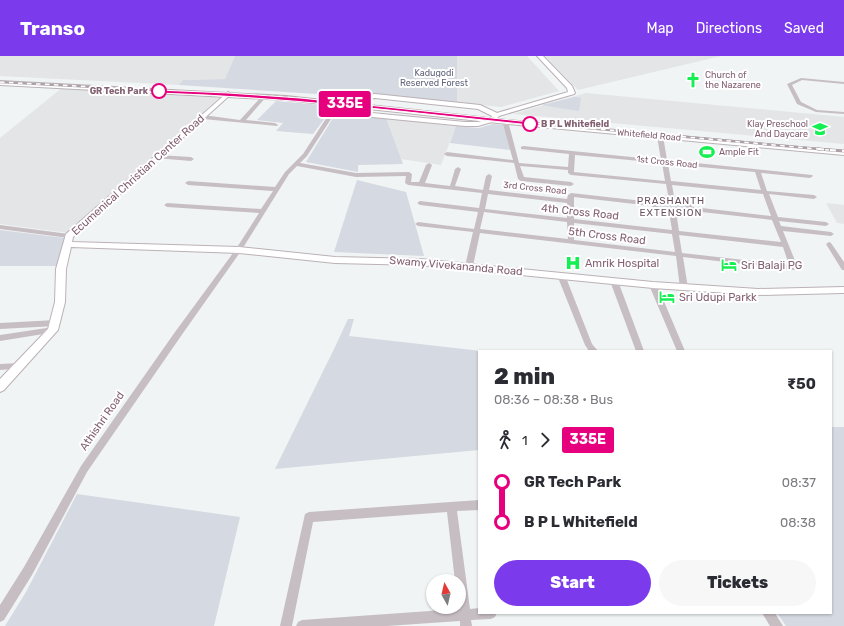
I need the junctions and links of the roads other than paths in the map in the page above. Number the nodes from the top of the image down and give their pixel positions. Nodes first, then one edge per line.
1 (536, 56) edge
2 (540, 56) edge
3 (0, 79) edge
4 (844, 82) edge
5 (0, 83) edge
6 (228, 94) junction
7 (265, 96) junction
8 (348, 102) junction
9 (844, 113) edge
10 (203, 117) junction
11 (494, 118) junction
12 (242, 121) junction
13 (505, 121) junction
14 (275, 125) dead end
15 (660, 136) junction
16 (754, 142) junction
17 (523, 148) dead end
18 (843, 149) edge
19 (572, 153) junction
20 (447, 154) dead end
21 (157, 157) junction
22 (191, 159) dead end
23 (665, 162) junction
24 (517, 163) junction
25 (297, 164) junction
26 (429, 166) dead end
27 (458, 169) dead end
28 (757, 170) junction
29 (571, 171) junction
30 (488, 176) dead end
31 (810, 176) dead end
32 (668, 182) junction
33 (188, 183) dead end
34 (571, 184) junction
35 (421, 185) junction
36 (452, 188) junction
37 (277, 189) junction
38 (485, 192) junction
39 (765, 192) junction
40 (671, 197) junction
41 (814, 197) dead end
42 (571, 198) junction
43 (420, 203) dead end
44 (655, 204) junction
45 (167, 205) dead end
46 (691, 209) junction
47 (264, 211) junction
48 (481, 211) junction
49 (673, 216) junction
50 (775, 218) junction
51 (570, 221) junction
52 (418, 224) dead end
53 (826, 224) dead end
54 (0, 227) edge
55 (778, 228) junction
56 (476, 232) junction
57 (676, 233) junction
58 (831, 234) dead end
59 (68, 240) junction
60 (571, 242) junction
61 (829, 244) dead end
62 (785, 245) junction
63 (239, 250) junction
64 (679, 255) junction
65 (469, 266) junction
66 (844, 268) edge
67 (560, 275) junction
68 (614, 281) junction
69 (653, 285) junction
70 (684, 288) junction
71 (844, 290) edge
72 (0, 326) edge
73 (55, 327) junction
74 (0, 338) edge
75 (593, 350) edge
76 (640, 350) edge
77 (681, 350) edge
78 (20, 366) junction
79 (0, 367) edge
80 (1, 384) edge
81 (478, 505) edge
82 (451, 507) junction
83 (489, 614) edge
84 (769, 614) edge
85 (0, 616) edge
86 (466, 621) edge
87 (286, 626) edge
88 (302, 626) edge
89 (777, 626) edge

1 - 11 street
2 - 11 street
3 - 8 main road, Whitefield Road
4 - 9 street
5 - 6 main road, Whitefield Road
6 - 7 main road, Whitefield Road
6 - 10 street, Ecumenical Christian Center Road
7 - 8 main road, Whitefield Road
7 - 12 street
8 - 11 main road, Whitefield Road
8 - 11 street
8 - 25 street, Athishri Road
10 - 12 street
10 - 21 street, Ecumenical Christian Center Road
11 - 13 main road, Whitefield Road
11 - 16 main road, Whitefield Road
12 - 14 street
13 - 15 main road, Whitefield Road
13 - 24 street
15 - 16 main road, Whitefield Road
15 - 23 street
16 - 18 main road, Whitefield Road
17 - 19 street, 1st Cross Road
19 - 23 street, 1st Cross Road
19 - 29 street
20 - 24 street
21 - 22 street
21 - 59 street, Ecumenical Christian Center Road
23 - 28 street, 1st Cross Road
23 - 32 street
24 - 29 street
24 - 34 street
25 - 35 street, 3rd Cross Road
25 - 37 street, Athishri Road
26 - 35 street
27 - 36 street
28 - 31 street, 1st Cross Road
28 - 39 street
29 - 32 street
29 - 34 street
30 - 38 street
32 - 39 street
32 - 40 street
33 - 37 street
34 - 42 street
35 - 36 street, 3rd Cross Road
36 - 38 street, 3rd Cross Road
37 - 47 street, Athishri Road
38 - 42 street, 3rd Cross Road
38 - 48 street
39 - 41 street
39 - 50 street
40 - 44 street
40 - 46 street
42 - 44 street, 3rd Cross Road
42 - 51 street
43 - 48 street, 4th Cross Road
44 - 49 street
45 - 47 street
46 - 49 street
46 - 50 street
47 - 63 street, Athishri Road
48 - 51 street, 4th Cross Road
48 - 56 street
49 - 57 street
50 - 53 street
50 - 55 street
51 - 57 street, 4th Cross Road
51 - 60 street
52 - 56 street, 5th Cross Road
54 - 59 street
55 - 58 street
55 - 62 street
56 - 60 street, 5th Cross Road
56 - 65 street
57 - 62 street, 4th Cross Road
57 - 64 street
59 - 63 street, Swamy Vivekananda Road
59 - 73 street, Ecumenical Christian Center Road
60 - 64 street, 5th Cross Road
61 - 66 street
62 - 64 street, 5th Cross Road
63 - 65 street, Swamy Vivekananda Road
63 - 85 street, Athishri Road
64 - 70 street
65 - 67 street, Swamy Vivekananda Road
67 - 68 street, Swamy Vivekananda Road
67 - 75 street
68 - 69 street, Swamy Vivekananda Road
68 - 76 street
69 - 70 street, Swamy Vivekananda Road
69 - 77 street
70 - 71 street, Swamy Vivekananda Road
72 - 73 street
73 - 74 street
73 - 78 street
78 - 79 street
78 - 80 street
81 - 82 street
82 - 86 street
82 - 87 street
83 - 86 street
84 - 89 street
86 - 88 street

